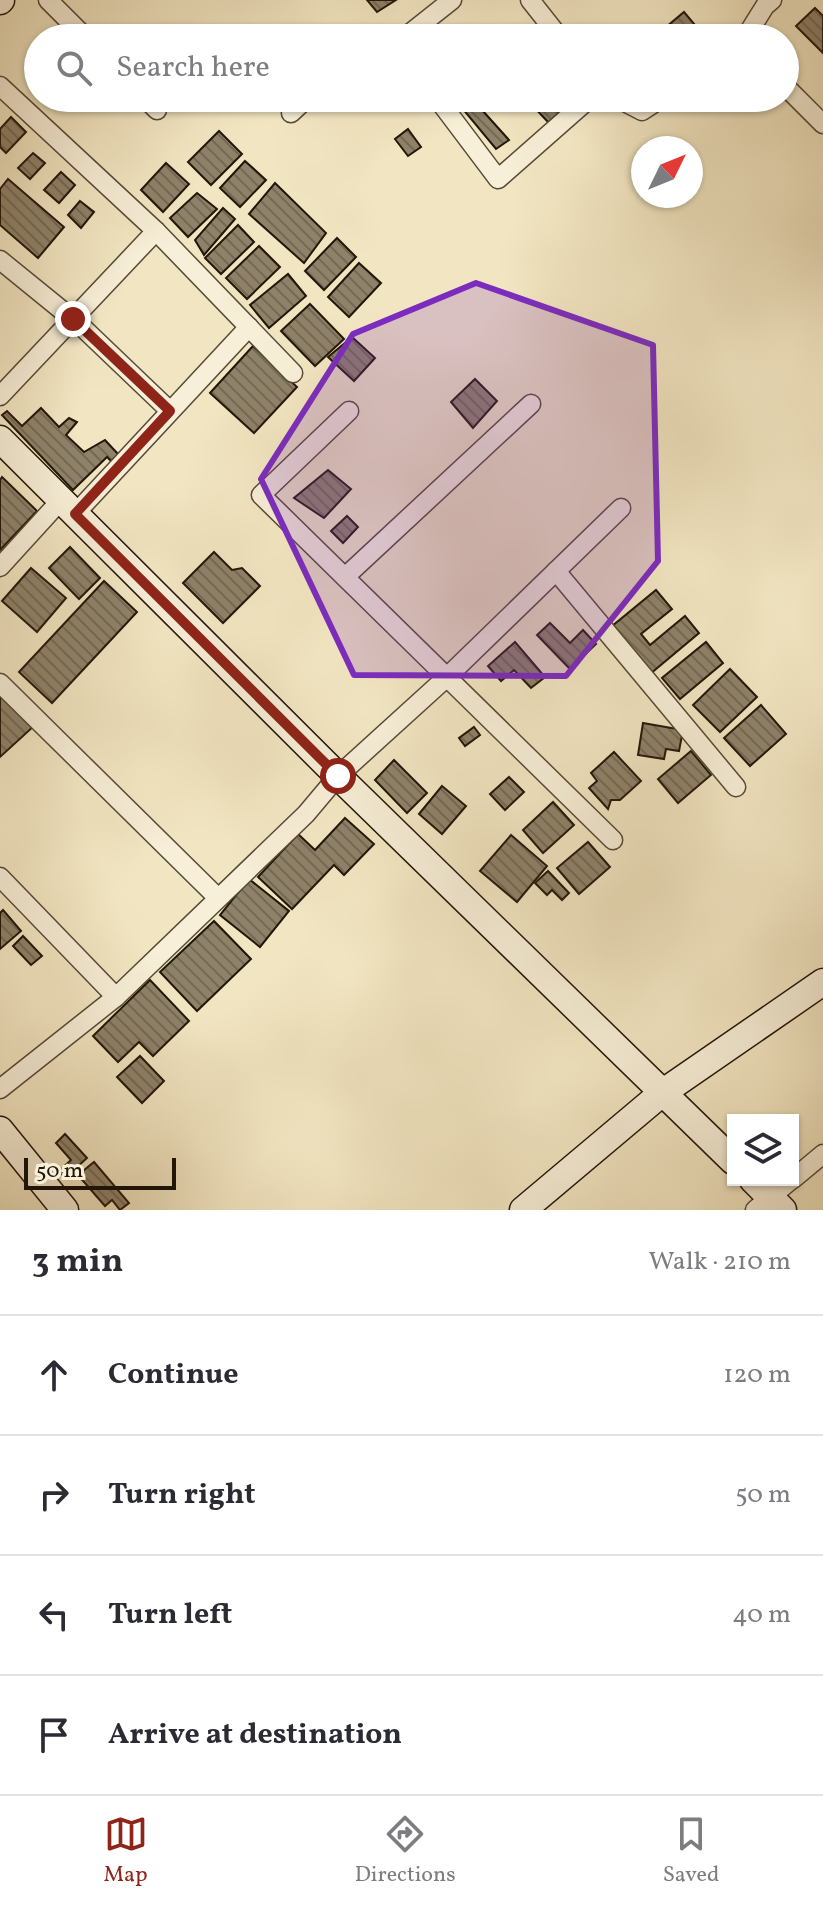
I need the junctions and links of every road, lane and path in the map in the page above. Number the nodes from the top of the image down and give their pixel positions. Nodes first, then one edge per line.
1 (48, 0) edge
2 (452, 0) edge
3 (772, 0) edge
4 (532, 1) edge
5 (72, 24) edge
6 (422, 24) edge
7 (549, 24) edge
8 (754, 24) edge
9 (0, 86) edge
10 (799, 100) edge
11 (24, 108) edge
12 (28, 112) edge
13 (448, 112) edge
14 (574, 112) edge
15 (823, 124) edge
16 (156, 231) junction
17 (0, 260) edge
18 (73, 319) junction
19 (249, 327) junction
20 (293, 373) dead end
21 (0, 396) edge
22 (531, 404) dead end
23 (170, 411) junction
24 (349, 411) dead end
25 (0, 439) edge
26 (68, 507) junction
27 (621, 508) dead end
28 (0, 567) edge
29 (556, 571) junction
30 (345, 577) junction
31 (447, 677) junction
32 (0, 683) edge
33 (338, 776) junction
34 (736, 787) dead end
35 (613, 840) dead end
36 (0, 877) edge
37 (218, 898) junction
38 (823, 982) edge
39 (116, 997) junction
40 (0, 1089) edge
41 (662, 1093) junction
42 (0, 1130) edge
43 (823, 1154) edge
44 (727, 1155) edge
45 (799, 1173) edge
46 (783, 1186) edge
47 (766, 1199) edge
48 (65, 1210) edge
49 (523, 1210) edge

1 - 5 street
2 - 6 street
3 - 8 street
4 - 7 street
9 - 11 street
10 - 15 street
12 - 16 street
13 - 14 street
16 - 18 street
16 - 19 street
17 - 18 street
18 - 21 street
18 - 23 street
19 - 20 street
19 - 23 street
22 - 30 street
23 - 26 street
24 - 30 street
25 - 26 street
26 - 28 street
26 - 33 street
27 - 29 street
29 - 31 street
29 - 34 street
30 - 31 street
31 - 33 street
31 - 35 street
32 - 37 street
33 - 37 street
33 - 41 street
36 - 39 street
37 - 39 street
38 - 41 street
39 - 40 street
41 - 44 street
41 - 49 street
42 - 48 street
43 - 45 street
46 - 47 street

